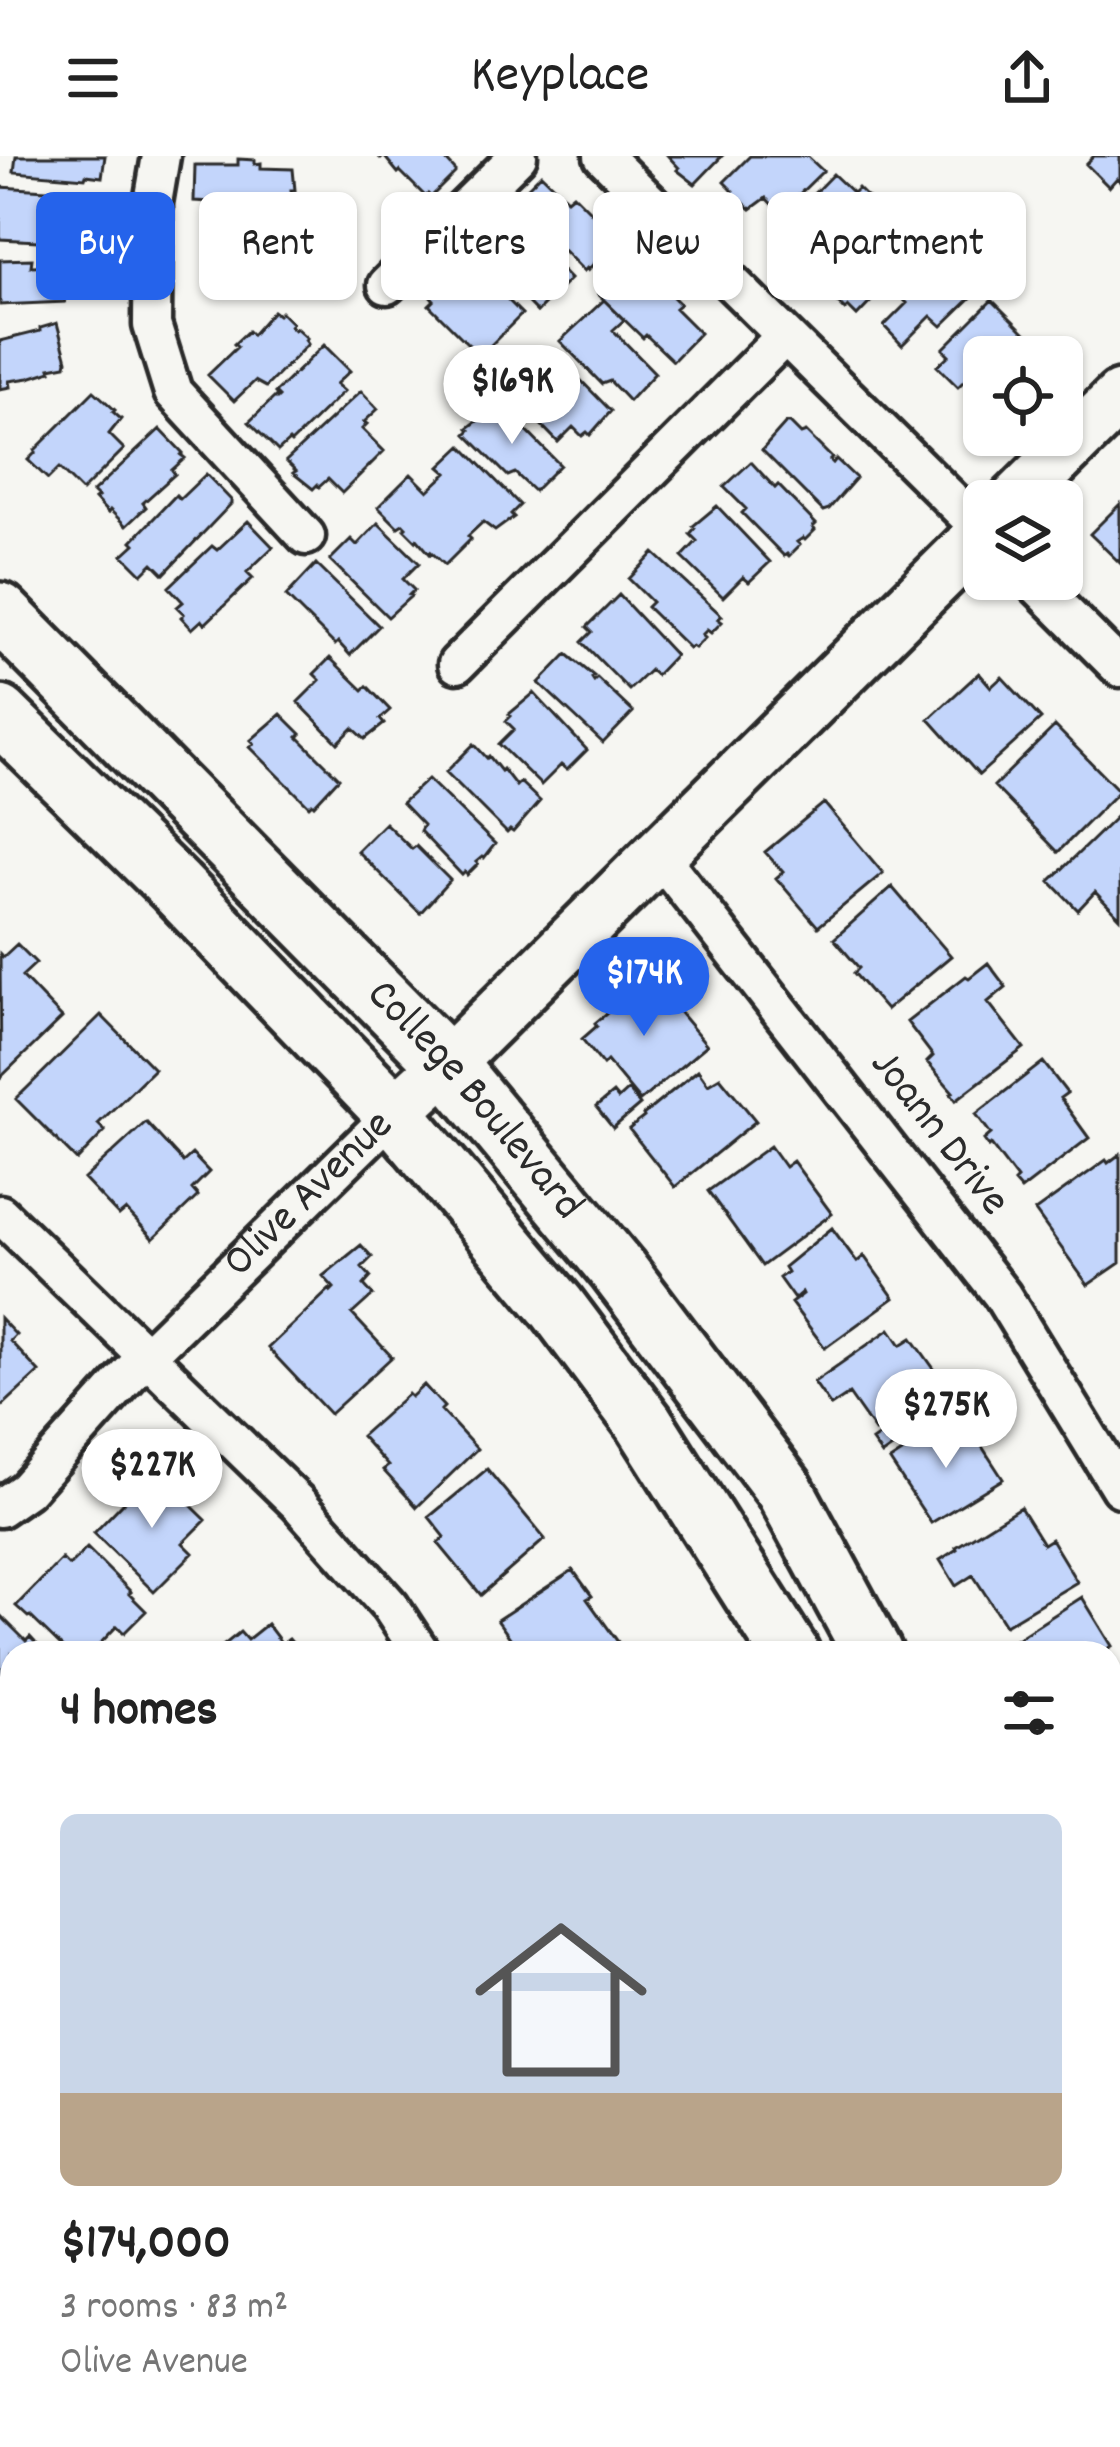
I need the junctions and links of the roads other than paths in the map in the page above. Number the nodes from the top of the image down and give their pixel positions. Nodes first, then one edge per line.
1 (160, 156) edge
2 (518, 156) edge
3 (603, 156) edge
4 (481, 192) edge
5 (784, 337) junction
6 (1120, 397) edge
7 (1036, 480) edge
8 (963, 512) edge
9 (306, 536) dead end
10 (963, 553) edge
11 (1052, 600) edge
12 (0, 612) edge
13 (457, 664) dead end
14 (1120, 668) edge
15 (0, 715) edge
16 (658, 854) junction
17 (447, 1064) junction
18 (394, 1113) junction
19 (0, 1214) edge
20 (146, 1356) junction
21 (1120, 1488) edge
22 (0, 1508) edge
23 (413, 1641) edge
24 (782, 1641) edge
25 (866, 1641) edge

1 - 9 street
2 - 4 street
3 - 5 street
5 - 8 street
5 - 13 street
6 - 7 main road
10 - 16 main road, Olive Avenue
11 - 14 street
12 - 17 main road, College Boulevard
15 - 18 main road, College Boulevard
16 - 17 main road, Olive Avenue
16 - 21 street, Joann Drive
17 - 18 main road, Olive Avenue
17 - 25 main road, College Boulevard
18 - 20 street, Olive Avenue
18 - 24 main road, College Boulevard
19 - 20 street
20 - 22 street, Olive Avenue
20 - 23 street

